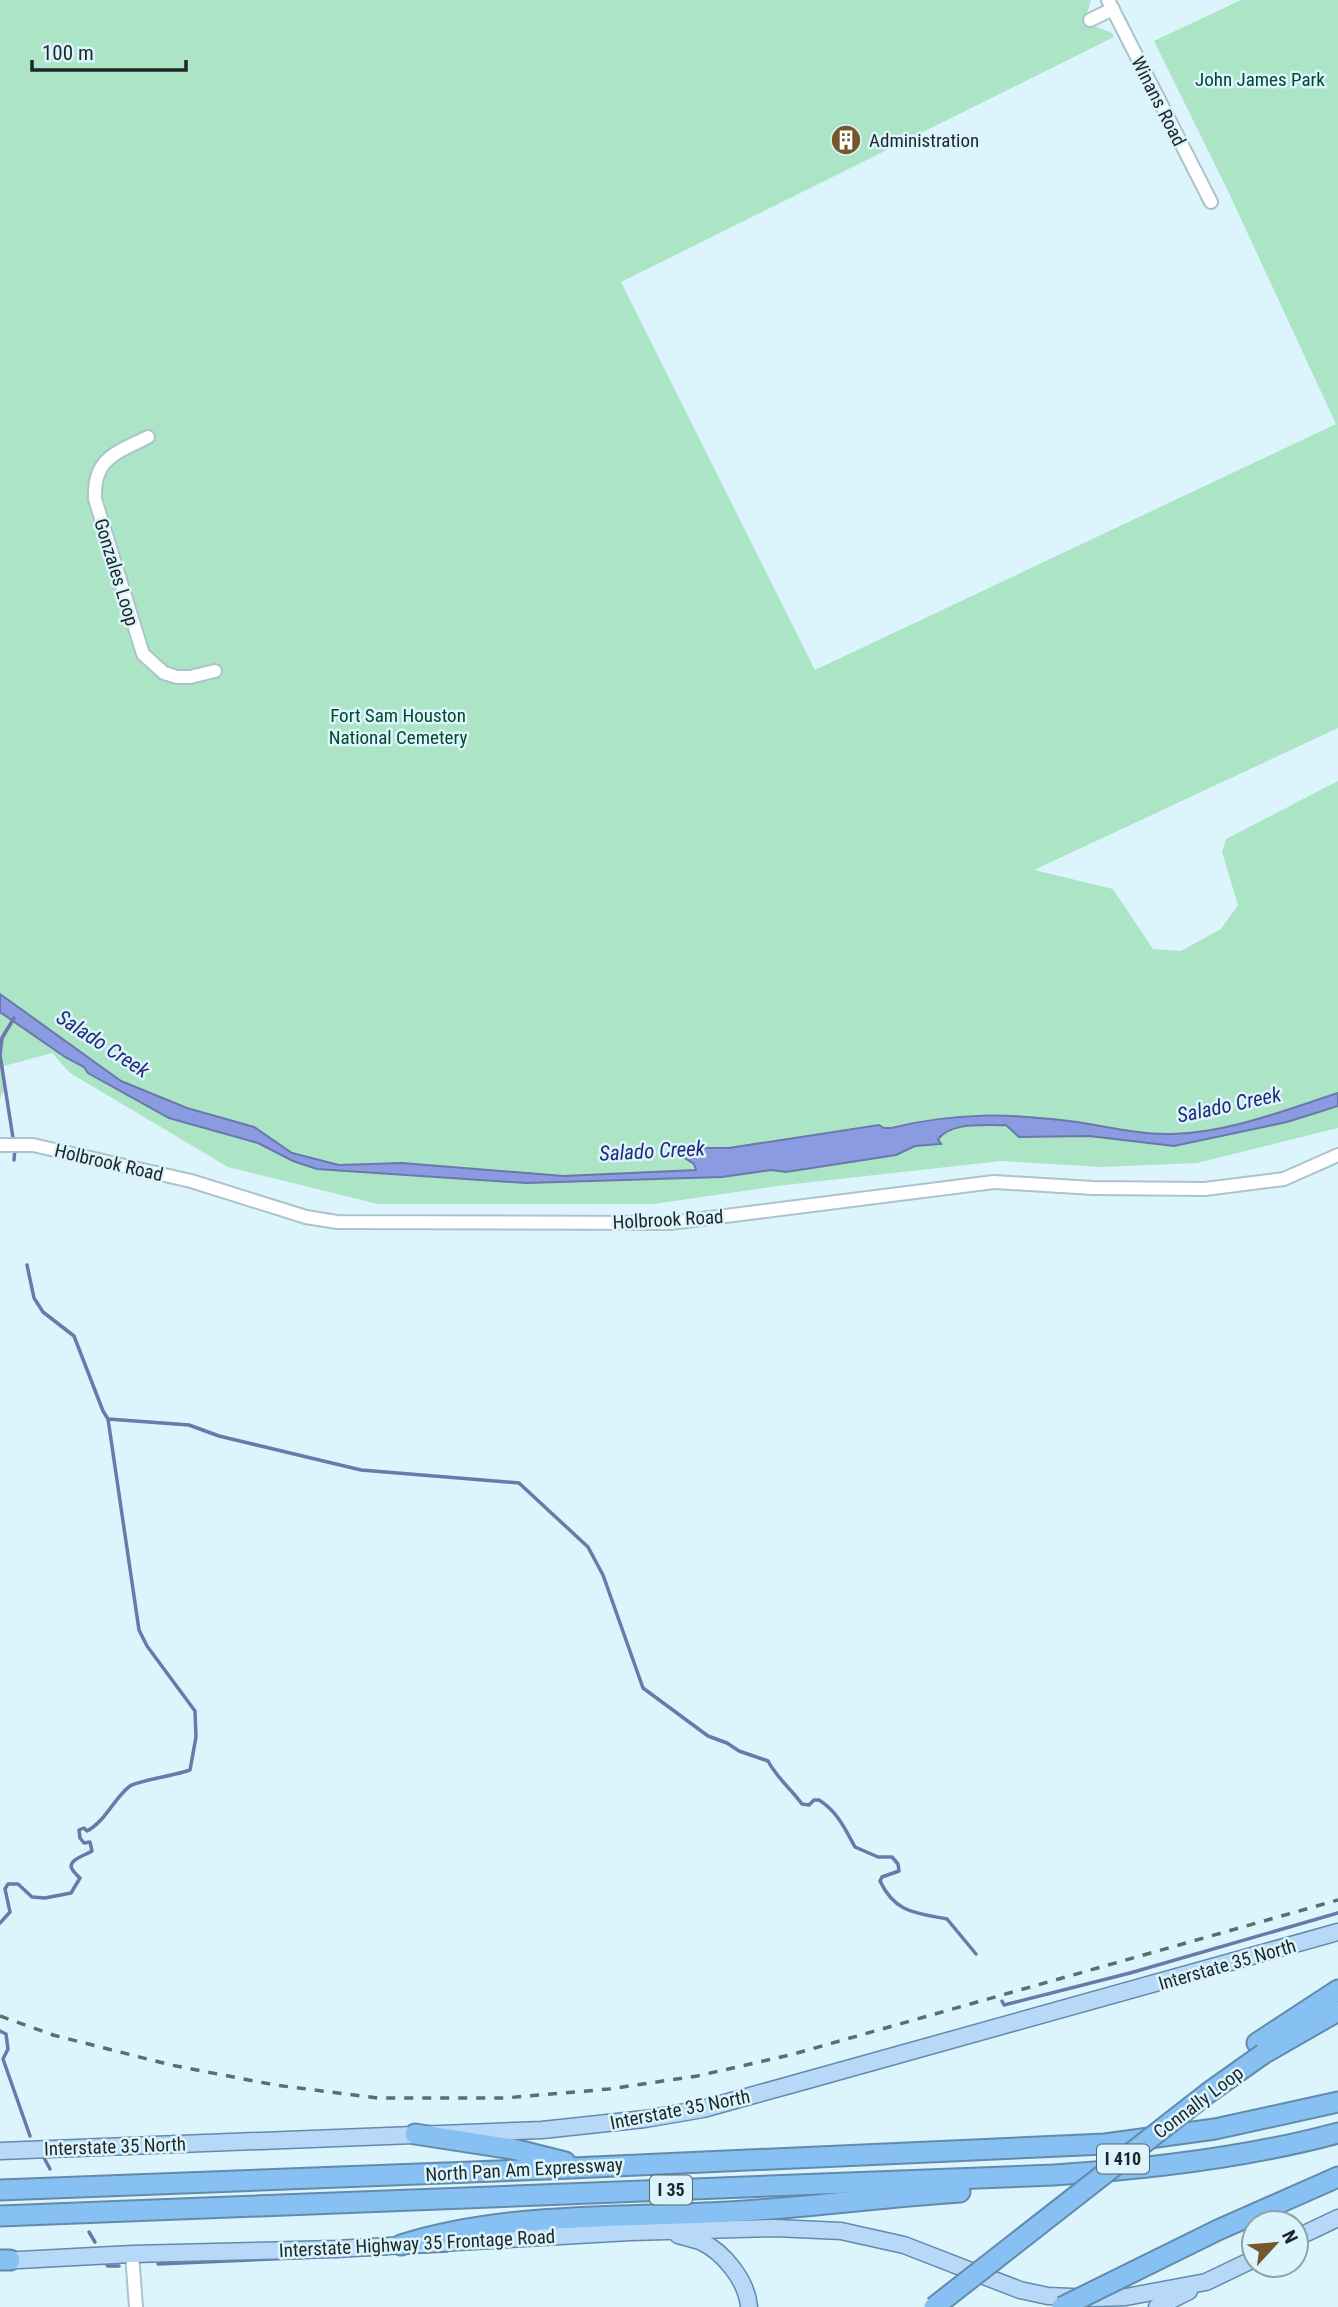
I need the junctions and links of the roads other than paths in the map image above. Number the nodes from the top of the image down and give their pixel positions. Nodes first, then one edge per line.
1 (1111, 5) edge
2 (1090, 20) dead end
3 (1211, 202) dead end
4 (148, 437) dead end
5 (215, 671) dead end
6 (0, 1145) edge
7 (1338, 1155) edge
8 (1338, 1932) edge
9 (1338, 1990) edge
10 (1338, 2011) edge
11 (1260, 2049) junction
12 (1338, 2102) edge
13 (1338, 2133) edge
14 (415, 2134) junction
15 (0, 2151) edge
16 (1260, 2151) junction
17 (587, 2167) junction
18 (1338, 2177) edge
19 (0, 2190) edge
20 (0, 2216) edge
21 (1338, 2218) edge
22 (666, 2231) junction
23 (1310, 2231) edge
24 (401, 2245) junction
25 (132, 2254) junction
26 (3, 2260) edge
27 (1240, 2266) edge
28 (1206, 2282) junction
29 (136, 2307) edge
30 (749, 2307) edge
31 (934, 2307) edge
32 (1062, 2307) edge
33 (1157, 2307) edge

1 - 2 street
1 - 3 street, Winans Road
4 - 5 street, Gonzales Loop
6 - 7 street, Holbrook Road
8 - 14 main road, Interstate 35 North
9 - 11 highway
10 - 11 highway, Connally Loop / I 410
11 - 31 highway, Connally Loop / I 410, bridge
12 - 17 highway, North Pan Am Expressway / I 35
13 - 16 highway, North Pan Am Expressway / I 35
14 - 15 main road, Interstate 35 North
14 - 17 highway
16 - 20 highway, North Pan Am Expressway / I 35
16 - 24 highway
17 - 19 highway, North Pan Am Expressway / I 35
18 - 32 highway, bridge
21 - 23 main road
22 - 24 main road, Interstate Highway 35 Frontage Road
22 - 28 main road
22 - 30 main road
24 - 25 main road, Interstate Highway 35 Frontage Road
25 - 26 main road
25 - 29 street
27 - 28 main road
28 - 33 main road

